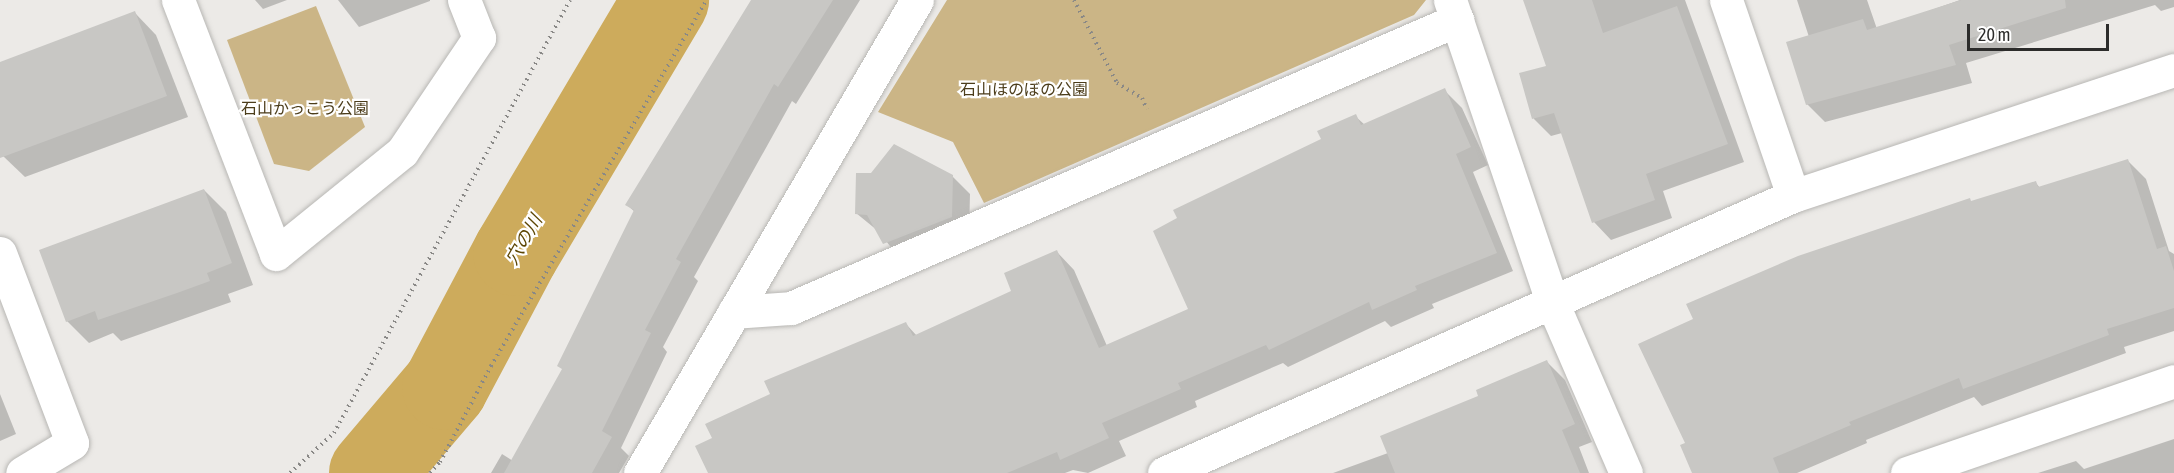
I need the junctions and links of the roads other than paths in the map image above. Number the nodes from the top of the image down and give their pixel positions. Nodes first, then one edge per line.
1 (178, 0) edge
2 (464, 0) edge
3 (917, 0) edge
4 (1726, 0) edge
5 (1454, 10) edge
6 (2174, 70) edge
7 (1793, 196) junction
8 (0, 253) edge
9 (1552, 302) junction
10 (734, 312) junction
11 (2174, 381) edge
12 (22, 473) edge
13 (640, 473) edge
14 (1164, 473) edge
15 (1626, 473) edge
16 (1907, 473) edge

1 - 2 street
3 - 10 street
4 - 7 street
5 - 9 street
5 - 10 street
6 - 7 street
7 - 9 street
8 - 12 street
9 - 14 street
9 - 15 street
10 - 13 street
11 - 16 street

